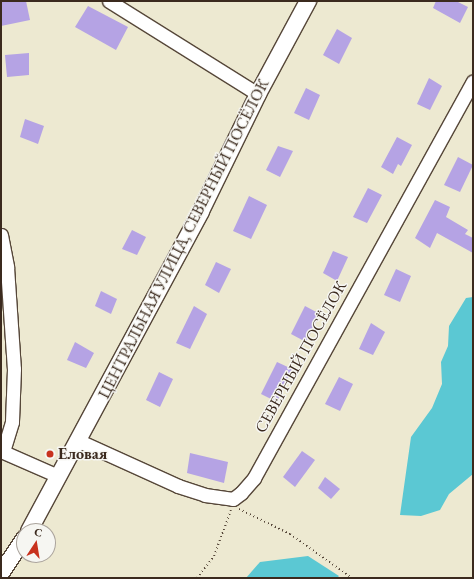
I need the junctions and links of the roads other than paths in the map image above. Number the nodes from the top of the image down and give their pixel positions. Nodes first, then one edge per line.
1 (109, 1) edge
2 (308, 1) edge
3 (473, 81) edge
4 (258, 94) junction
5 (1, 235) edge
6 (79, 441) junction
7 (2, 452) edge
8 (58, 476) junction
9 (33, 523) edge
10 (16, 551) edge
11 (1, 573) edge

1 - 4 street
2 - 4 street, ЦЕНТРАЛЬНАЯ УЛИЦА, СЕВЕРНЫЙ ПОСЁЛОК
3 - 6 street, СЕВЕРНЫЙ ПОСЁЛОК
4 - 6 street, ЦЕНТРАЛЬНАЯ УЛИЦА, СЕВЕРНЫЙ ПОСЁЛОК
5 - 7 street
6 - 8 street, ЦЕНТРАЛЬНАЯ УЛИЦА, СЕВЕРНЫЙ ПОСЁЛОК
7 - 8 street
8 - 9 street, ЦЕНТРАЛЬНАЯ УЛИЦА, СЕВЕРНЫЙ ПОСЁЛОК
10 - 11 street

